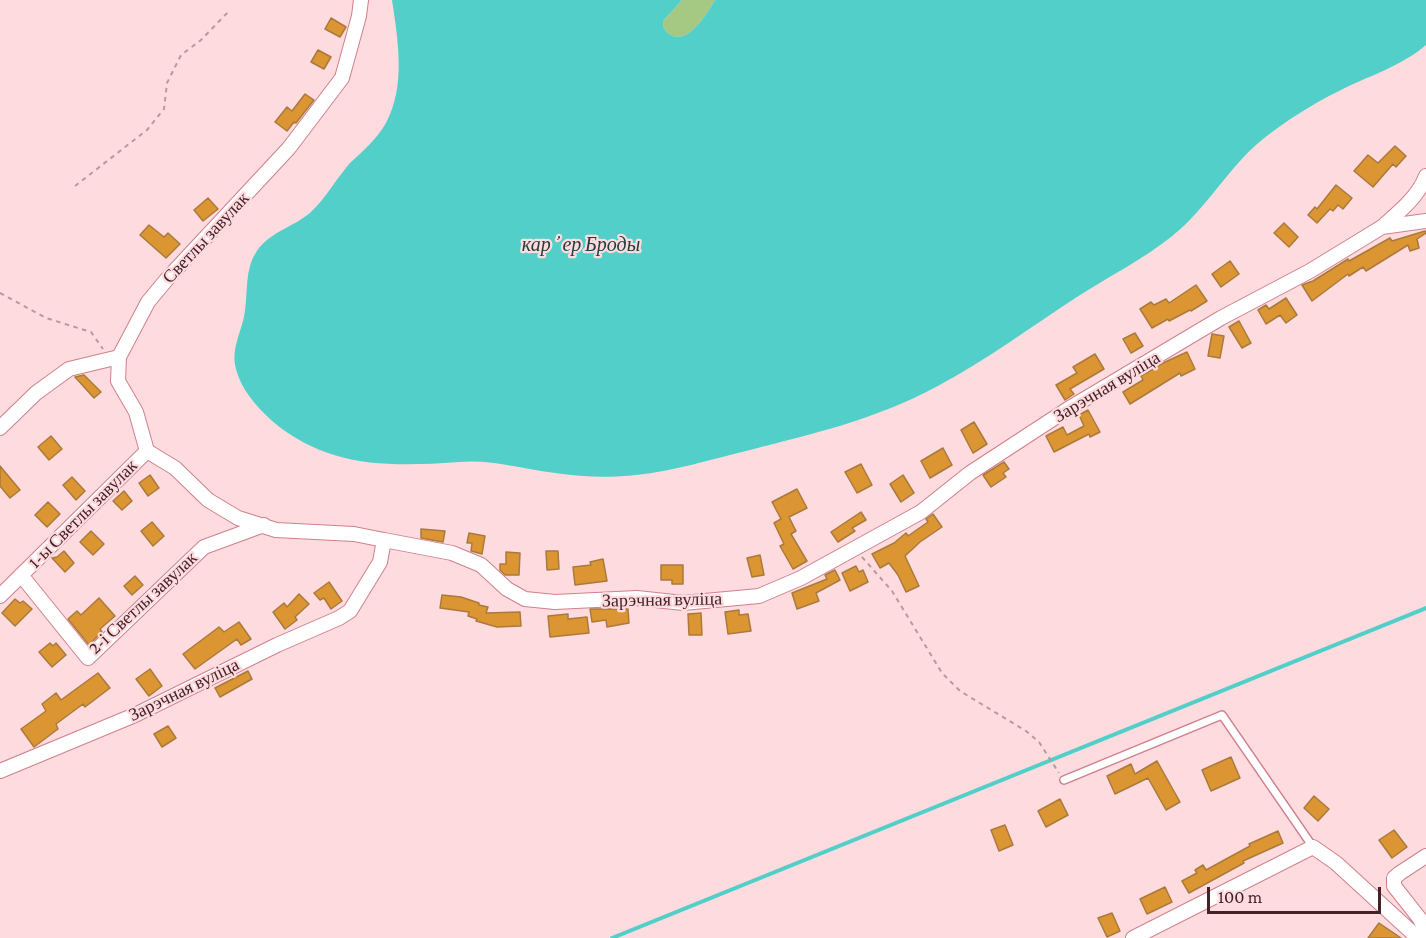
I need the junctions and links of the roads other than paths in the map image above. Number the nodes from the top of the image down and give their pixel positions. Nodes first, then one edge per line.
1 (361, 0) edge
2 (1426, 176) edge
3 (1426, 221) edge
4 (1382, 227) junction
5 (114, 358) junction
6 (0, 428) edge
7 (147, 451) junction
8 (264, 525) junction
9 (384, 540) junction
10 (21, 575) junction
11 (0, 596) edge
12 (0, 771) edge
13 (1064, 780) dead end
14 (1313, 847) junction
15 (1426, 856) edge
16 (1426, 932) edge
17 (1133, 938) edge
18 (1418, 938) edge

1 - 5 street, Светлы завулак
2 - 4 street
3 - 4 street, Зарэчная вуліца
4 - 9 street, Зарэчная вуліца
5 - 6 street
5 - 7 street, 1-ы Светлы завулак
7 - 8 street
7 - 10 street, 1-ы Светлы завулак
8 - 9 street
8 - 10 street, 2-і Светлы завулак
9 - 12 street, Зарэчная вуліца
10 - 11 street, 1-ы Светлы завулак
13 - 14 lane
14 - 17 street
14 - 18 street
15 - 16 street

